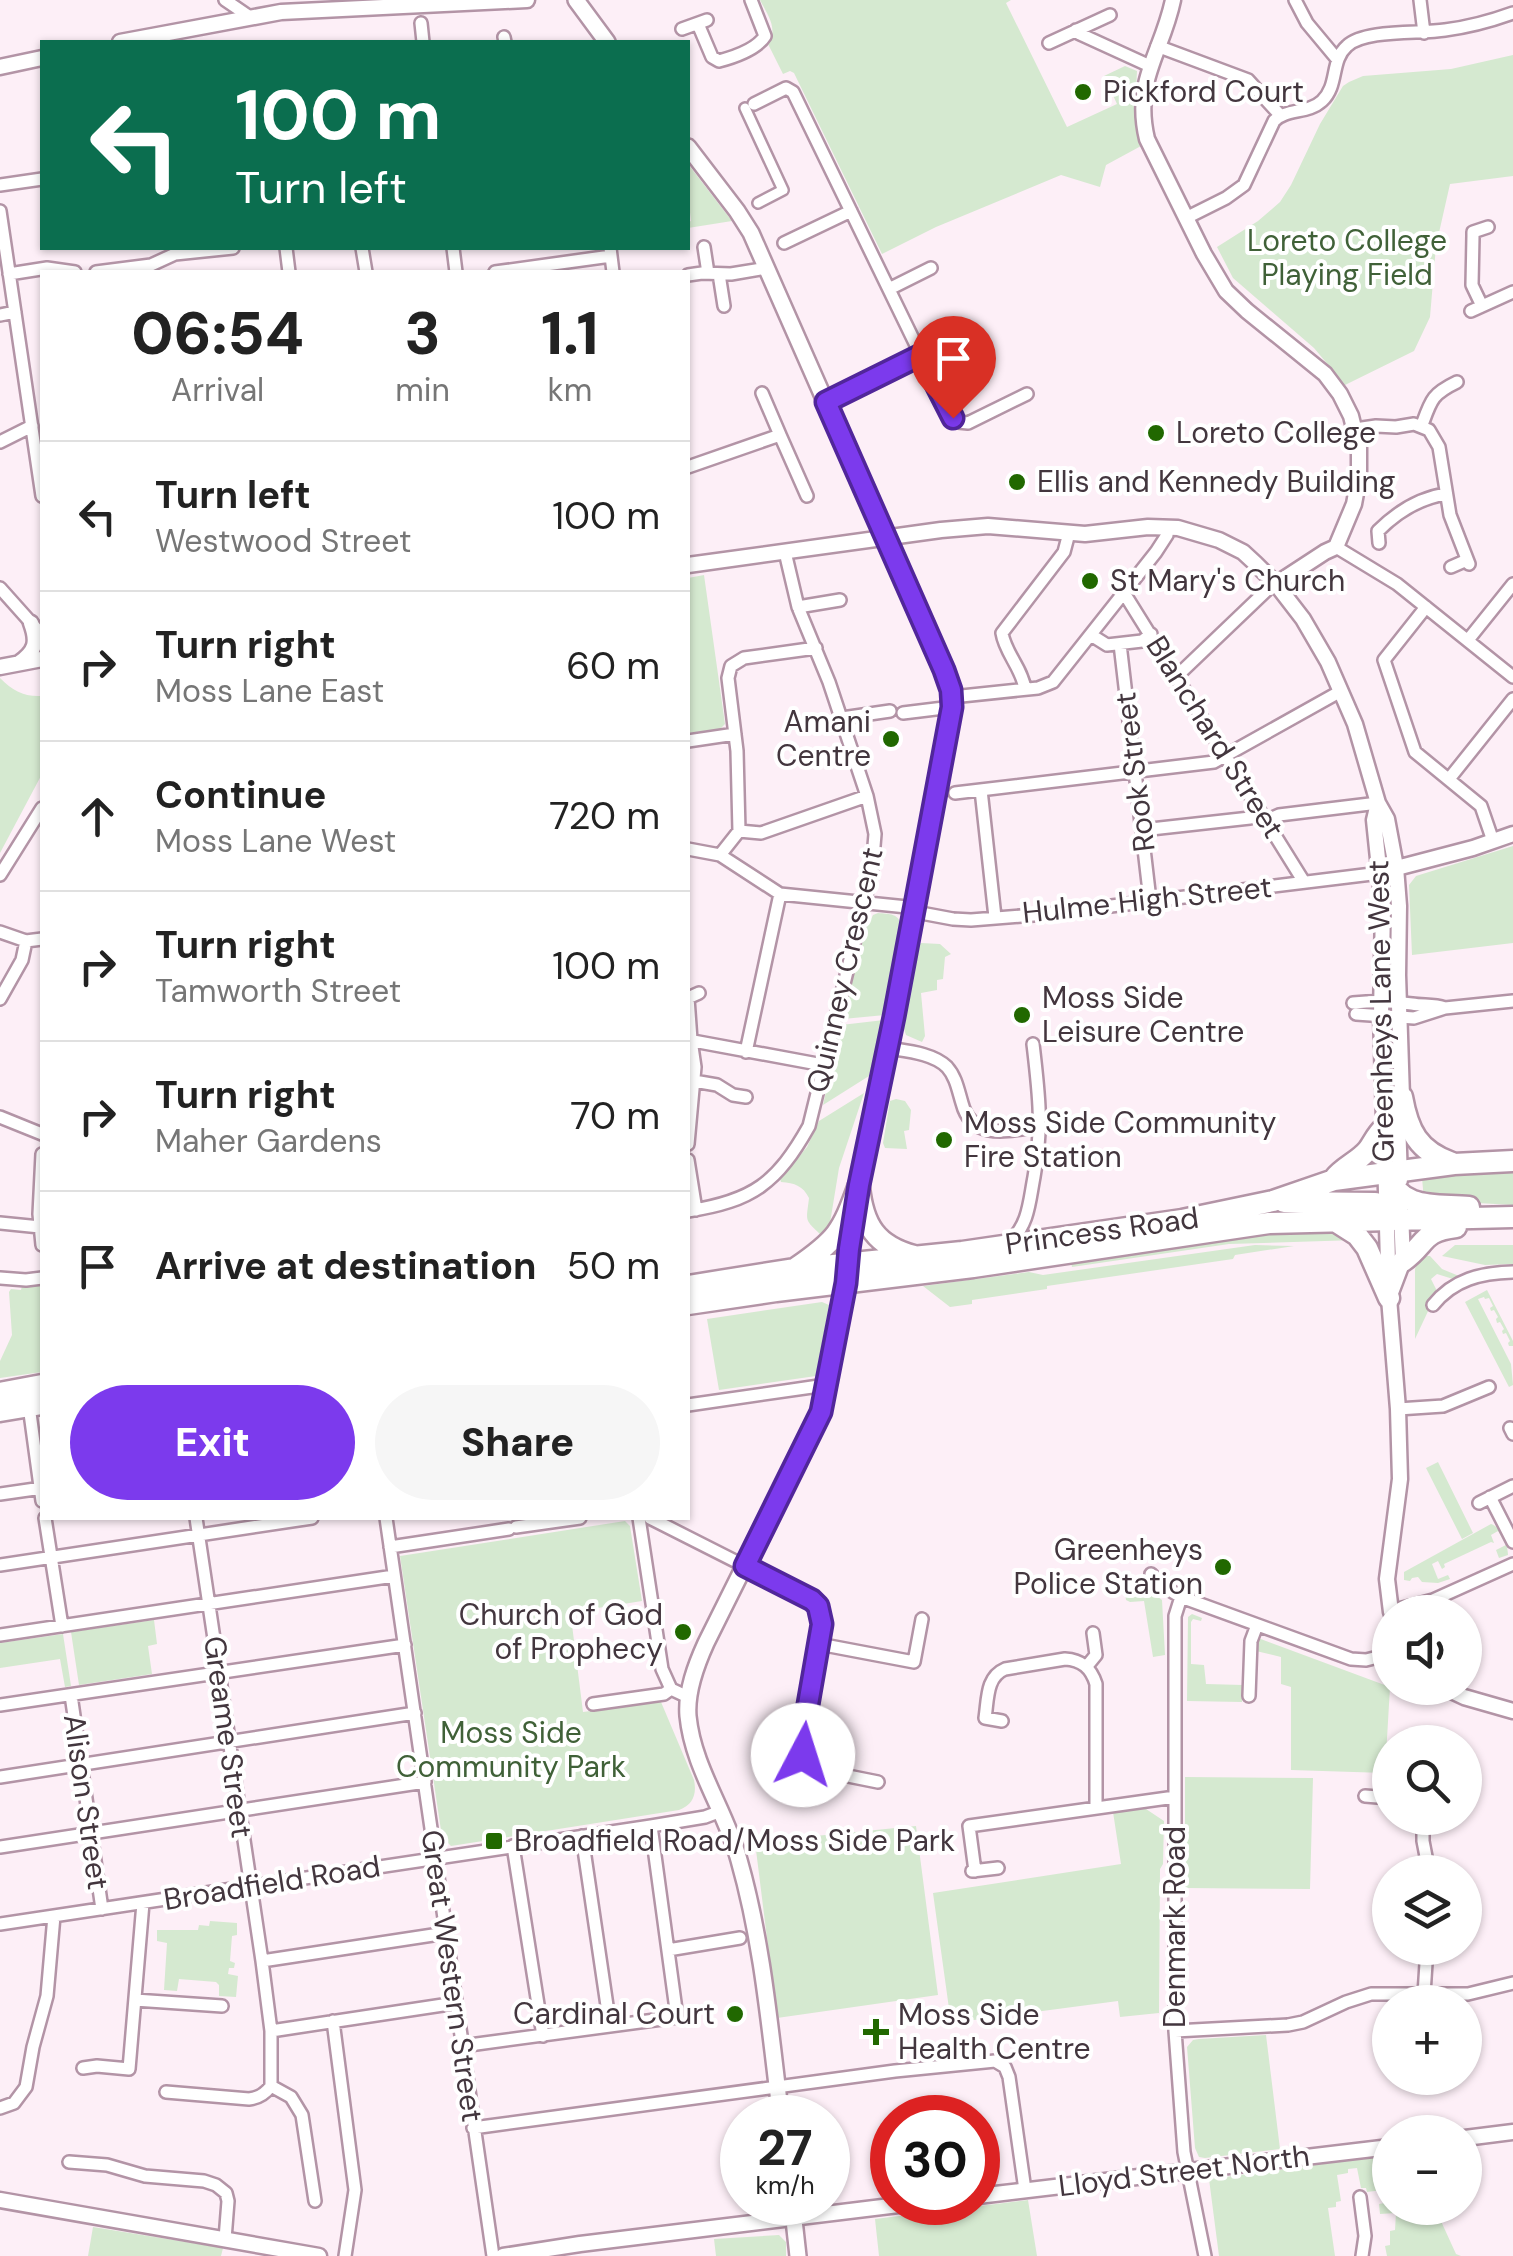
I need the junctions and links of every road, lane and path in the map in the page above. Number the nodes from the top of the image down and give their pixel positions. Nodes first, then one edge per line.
1 (225, 0) edge
2 (527, 0) edge
3 (576, 0) edge
4 (750, 0) edge
5 (1173, 0) edge
6 (1295, 0) edge
7 (1420, 0) edge
8 (1513, 14) edge
9 (1110, 15) dead end
10 (250, 18) junction
11 (420, 23) dead end
12 (682, 29) dead end
13 (1076, 30) junction
14 (1424, 33) junction
15 (131, 40) edge
16 (423, 40) edge
17 (606, 40) edge
18 (1049, 43) dead end
19 (1157, 46) junction
20 (40, 58) edge
21 (1337, 59) junction
22 (1150, 66) junction
23 (0, 67) edge
24 (749, 106) joint
25 (1280, 115) junction
26 (690, 150) edge
27 (40, 179) edge
28 (0, 185) edge
29 (758, 202) dead end
30 (851, 211) junction
31 (0, 212) edge
32 (1186, 218) junction
33 (1488, 227) dead end
34 (784, 243) dead end
35 (704, 246) dead end
36 (193, 250) edge
37 (610, 252) edge
38 (767, 268) junction
39 (931, 268) dead end
40 (60, 270) edge
41 (113, 270) edge
42 (506, 270) edge
43 (9, 274) junction
44 (714, 274) junction
45 (690, 276) edge
46 (889, 288) junction
47 (1513, 292) edge
48 (724, 306) dead end
49 (15, 312) junction
50 (0, 314) edge
51 (921, 355) junction
52 (976, 370) dead end
53 (1456, 382) dead end
54 (936, 385) junction
55 (762, 393) dead end
56 (1027, 394) dead end
57 (826, 402) junction
58 (1422, 425) junction
59 (32, 426) junction
60 (1356, 429) junction
61 (780, 434) junction
62 (0, 442) edge
63 (690, 465) edge
64 (40, 482) edge
65 (1446, 494) junction
66 (807, 496) dead end
67 (1168, 527) junction
68 (1069, 533) junction
69 (886, 538) junction
70 (1379, 543) dead end
71 (1336, 547) junction
72 (785, 552) junction
73 (690, 566) edge
74 (1451, 567) dead end
75 (1276, 584) junction
76 (1513, 584) edge
77 (0, 588) edge
78 (1124, 593) junction
79 (840, 600) dead end
80 (798, 607) junction
81 (1426, 607) junction
82 (31, 623) junction
83 (40, 634) edge
84 (1151, 634) junction
85 (1091, 635) junction
86 (1468, 640) junction
87 (1120, 644) junction
88 (816, 648) junction
89 (40, 659) edge
90 (19, 663) junction
91 (0, 666) edge
92 (1177, 676) junction
93 (1513, 676) edge
94 (1025, 689) junction
95 (1342, 691) junction
96 (1513, 699) edge
97 (952, 702) junction
98 (842, 718) junction
99 (735, 734) junction
100 (690, 741) edge
101 (1226, 756) junction
102 (1136, 772) junction
103 (1449, 780) junction
104 (981, 790) junction
105 (954, 793) dead end
106 (868, 796) junction
107 (1378, 802) junction
108 (40, 811) edge
109 (1263, 816) junction
110 (1142, 830) junction
111 (739, 831) junction
112 (1513, 834) edge
113 (1493, 841) junction
114 (690, 849) edge
115 (720, 855) junction
116 (1396, 868) junction
117 (1380, 873) junction
118 (0, 875) edge
119 (1304, 882) junction
120 (780, 894) junction
121 (1150, 900) junction
122 (866, 902) junction
123 (914, 910) junction
124 (996, 917) junction
125 (0, 932) edge
126 (40, 938) edge
127 (26, 941) junction
128 (699, 994) dead end
129 (690, 997) edge
130 (0, 1000) edge
131 (1513, 1001) edge
132 (1381, 1008) junction
133 (1400, 1008) junction
134 (1354, 1009) dead end
135 (690, 1040) edge
136 (690, 1044) edge
137 (1032, 1044) dead end
138 (888, 1048) junction
139 (746, 1052) junction
140 (824, 1065) junction
141 (694, 1081) junction
142 (1402, 1097) junction
143 (737, 1100) dead end
144 (0, 1117) edge
145 (690, 1123) edge
146 (1040, 1126) junction
147 (1384, 1128) junction
148 (40, 1133) edge
149 (1513, 1161) edge
150 (1454, 1164) junction
151 (1393, 1172) junction
152 (1334, 1180) junction
153 (690, 1185) edge
154 (859, 1185) junction
155 (1273, 1202) junction
156 (692, 1210) edge
157 (1394, 1210) junction
158 (1029, 1213) junction
159 (1511, 1216) edge
160 (1335, 1221) junction
161 (0, 1223) edge
162 (40, 1226) edge
163 (1060, 1238) junction
164 (1007, 1245) junction
165 (918, 1256) junction
166 (1403, 1261) junction
167 (794, 1270) junction
168 (1513, 1272) edge
169 (847, 1273) junction
170 (0, 1278) edge
171 (40, 1278) edge
172 (690, 1286) edge
173 (1389, 1298) junction
174 (690, 1304) edge
175 (1433, 1305) dead end
176 (40, 1385) edge
177 (826, 1387) junction
178 (1489, 1387) dead end
179 (0, 1392) edge
180 (36, 1405) edge
181 (690, 1405) edge
182 (1398, 1410) junction
183 (0, 1411) edge
184 (40, 1463) edge
185 (1513, 1486) edge
186 (40, 1492) edge
187 (0, 1494) edge
188 (45, 1520) edge
189 (196, 1520) edge
190 (299, 1520) edge
191 (386, 1520) edge
192 (566, 1520) edge
193 (639, 1520) edge
194 (654, 1520) edge
195 (492, 1524) edge
196 (198, 1535) junction
197 (1513, 1542) edge
198 (390, 1547) junction
199 (51, 1558) junction
200 (1513, 1564) edge
201 (0, 1565) edge
202 (745, 1566) junction
203 (1151, 1574) dead end
204 (394, 1576) junction
205 (1389, 1595) edge
206 (1444, 1595) edge
207 (1181, 1597) junction
208 (208, 1603) junction
209 (922, 1619) dead end
210 (1257, 1625) junction
211 (62, 1626) junction
212 (1093, 1633) dead end
213 (0, 1635) edge
214 (818, 1644) junction
215 (404, 1645) junction
216 (1372, 1658) edge
217 (1087, 1666) junction
218 (219, 1672) junction
219 (671, 1689) junction
220 (71, 1694) junction
221 (1250, 1696) dead end
222 (688, 1697) junction
223 (1482, 1702) edge
224 (593, 1704) dead end
225 (0, 1705) edge
226 (1513, 1710) edge
227 (415, 1713) junction
228 (1002, 1722) dead end
229 (229, 1742) junction
230 (81, 1764) junction
231 (0, 1777) edge
232 (425, 1782) junction
233 (878, 1782) dead end
234 (1366, 1796) dead end
235 (1372, 1796) edge
236 (1175, 1797) junction
237 (1096, 1807) junction
238 (240, 1810) junction
239 (720, 1811) junction
240 (650, 1826) junction
241 (91, 1832) junction
242 (582, 1836) junction
243 (513, 1846) junction
244 (0, 1847) edge
245 (436, 1858) junction
246 (998, 1868) dead end
247 (250, 1886) junction
248 (143, 1902) junction
249 (102, 1909) junction
250 (54, 1916) junction
251 (0, 1924) edge
252 (446, 1933) junction
253 (740, 1938) dead end
254 (668, 1950) junction
255 (262, 1961) junction
256 (1513, 1983) edge
257 (1482, 1991) edge
258 (1372, 1994) edge
259 (135, 2000) junction
260 (456, 2003) junction
261 (222, 2006) dead end
262 (333, 2021) junction
263 (610, 2026) junction
264 (1175, 2030) junction
265 (271, 2031) junction
266 (542, 2036) junction
267 (462, 2046) junction
268 (83, 2068) dead end
269 (271, 2086) junction
270 (778, 2088) junction
271 (166, 2092) dead end
272 (779, 2095) edge
273 (0, 2108) edge
274 (474, 2128) junction
275 (1513, 2132) edge
276 (1482, 2136) edge
277 (1372, 2148) edge
278 (70, 2162) dead end
279 (1186, 2171) junction
280 (1025, 2190) junction
281 (1000, 2193) edge
282 (1360, 2197) dead end
283 (0, 2200) edge
284 (315, 2201) dead end
285 (720, 2222) edge
286 (795, 2225) edge
287 (225, 2240) junction
288 (319, 2256) edge
289 (344, 2256) edge
290 (493, 2256) edge
291 (503, 2256) edge
292 (798, 2256) edge
293 (1205, 2256) edge
294 (1362, 2256) edge

1 - 10 street
2 - 10 street
3 - 17 main road
4 - 12 street
5 - 19 street
6 - 21 street
7 - 14 street
8 - 14 street
9 - 13 street
10 - 15 street
11 - 16 street
13 - 18 street
13 - 22 street
14 - 21 street
19 - 22 street
19 - 25 street
20 - 23 street
21 - 25 street
22 - 32 street
24 - 29 street
24 - 30 street
25 - 32 street
26 - 38 main road
27 - 28 street
30 - 34 street
30 - 46 street
31 - 43 street
32 - 60 street
33 - 47 street
35 - 44 street
36 - 41 street
37 - 42 street
38 - 44 street
38 - 57 main road
39 - 46 street
40 - 43 street
43 - 49 street
44 - 45 street
44 - 48 street
46 - 51 street
49 - 50 street
49 - 59 street
51 - 54 street
51 - 57 street
52 - 54 street
53 - 58 street
54 - 56 street
55 - 61 street
57 - 69 main road
58 - 60 street
58 - 65 street
59 - 62 street
59 - 64 street
60 - 71 street
61 - 63 street
61 - 66 street
65 - 70 street
65 - 74 street
67 - 68 street, Greenheys Lane West
67 - 75 street, Greenheys Lane West
67 - 78 street
68 - 69 street, Greenheys Lane West
68 - 94 street
69 - 72 street, Greenheys Lane West
69 - 97 main road
71 - 75 street
71 - 81 street
72 - 73 street, Greenheys Lane West
72 - 80 street, Quinney Crescent
75 - 92 street
75 - 95 street, Greenheys Lane West
76 - 86 street
77 - 82 street
78 - 84 street, Blanchard Street
78 - 85 street
79 - 80 street
80 - 88 street, Quinney Crescent
81 - 86 street
81 - 103 street
82 - 83 street
82 - 90 street
84 - 87 street
84 - 92 street, Blanchard Street
85 - 87 street
85 - 94 street
86 - 93 street
87 - 102 street, Rook Street
88 - 98 street, Quinney Crescent
88 - 99 street
89 - 90 street
90 - 91 street
92 - 101 street, Blanchard Street
94 - 97 street
95 - 101 street
95 - 107 street, Greenheys Lane West
96 - 103 street
97 - 98 street
97 - 123 main road
98 - 106 street, Quinney Crescent
99 - 100 street
99 - 111 street
101 - 102 street
101 - 109 street, Blanchard Street
102 - 104 street
102 - 110 street, Rook Street
103 - 113 street
104 - 105 street
104 - 124 street
106 - 111 street
106 - 122 street, Quinney Crescent
107 - 109 street
107 - 116 street, Greenheys Lane West
107 - 117 street, Greenheys Lane West
108 - 118 street
109 - 110 street
109 - 119 street, Blanchard Street
110 - 121 street, Rook Street
111 - 115 street
112 - 113 street
113 - 116 street
114 - 115 street
115 - 120 street
116 - 117 street
116 - 133 street, Greenheys Lane West
117 - 119 street, Hulme High Street
117 - 132 street, Greenheys Lane West
119 - 121 street, Hulme High Street
120 - 122 street, Hulme High Street
120 - 139 street
121 - 124 street, Hulme High Street
122 - 123 street, Hulme High Street
122 - 140 street, Quinney Crescent
123 - 124 street, Hulme High Street
123 - 138 main road
125 - 127 street
126 - 127 street
127 - 130 street
128 - 129 street
131 - 133 street
132 - 133 street
132 - 134 street
132 - 147 street, Greenheys Lane West
133 - 142 street, Greenheys Lane West
135 - 139 street
136 - 141 street
137 - 146 street
138 - 146 street
138 - 154 main road
139 - 140 street
140 - 156 street, Quinney Crescent
141 - 143 street
141 - 145 street
142 - 150 highway
142 - 151 street, Greenheys Lane West
144 - 148 street
146 - 158 street
147 - 151 street, Greenheys Lane West
147 - 152 highway
149 - 150 highway, Princess Road
150 - 151 highway, Princess Road
151 - 152 highway, Princess Road
151 - 157 highway
152 - 155 highway, Princess Road
153 - 156 street
154 - 165 highway
154 - 167 highway
154 - 169 main road
155 - 157 highway
155 - 163 highway, Princess Road
157 - 159 highway, Princess Road
157 - 160 highway, Princess Road
157 - 166 street
157 - 173 street
158 - 163 street
158 - 164 street
159 - 166 highway
160 - 169 highway, Princess Road
160 - 173 highway
161 - 162 street
163 - 164 highway, Princess Road
164 - 165 highway, Princess Road
165 - 169 highway, Princess Road
166 - 173 street
167 - 169 highway, Princess Road
167 - 172 highway, Princess Road
168 - 175 street
169 - 174 highway, Princess Road
169 - 177 main road
170 - 171 street
173 - 182 street
176 - 179 highway
177 - 181 street
177 - 202 main road
178 - 182 street
180 - 183 highway
180 - 184 street
182 - 205 street
185 - 197 street
186 - 187 street
188 - 199 street
189 - 196 street, Greame Street
190 - 196 street
191 - 198 street, Great Western Street
192 - 195 street
193 - 219 street
194 - 202 street
195 - 198 street
196 - 199 street
196 - 208 street, Greame Street
198 - 204 street, Great Western Street
199 - 201 street
199 - 211 street
200 - 206 street
202 - 214 street
202 - 222 main road
203 - 207 street
204 - 208 street
204 - 215 street, Great Western Street
207 - 210 street
207 - 236 street, Denmark Road
208 - 211 street
208 - 218 street, Greame Street
209 - 214 street
210 - 216 street
210 - 221 street
211 - 213 street
212 - 217 street
214 - 233 street
215 - 218 street
215 - 227 street, Great Western Street
217 - 228 street
217 - 237 street
218 - 220 street
218 - 229 street, Greame Street
219 - 222 street
219 - 224 street
220 - 225 street
220 - 230 street, Alison Street
222 - 239 main road
223 - 226 street
227 - 229 street
227 - 232 street, Great Western Street
229 - 230 street
229 - 238 street, Greame Street
230 - 231 street
230 - 241 street, Alison Street
232 - 238 street
232 - 245 street, Great Western Street
234 - 235 street
236 - 237 street
236 - 264 street, Denmark Road
237 - 246 street
238 - 241 street
238 - 247 street, Greame Street
239 - 240 street, Broadfield Road
239 - 270 main road
240 - 242 street, Broadfield Road
240 - 254 street
241 - 244 street
241 - 249 street, Alison Street
242 - 243 street, Broadfield Road
242 - 263 street
243 - 245 street, Broadfield Road
243 - 266 street
245 - 247 street, Broadfield Road
245 - 252 street, Great Western Street
247 - 248 street, Broadfield Road
247 - 255 street, Greame Street
248 - 249 street, Broadfield Road
248 - 259 street
249 - 250 street, Broadfield Road
250 - 251 street, Broadfield Road
250 - 273 street
252 - 255 street
252 - 260 street, Great Western Street
253 - 254 street
254 - 263 street
255 - 265 street, Greame Street
256 - 257 street
258 - 264 street
259 - 261 street
259 - 268 street
260 - 262 street
260 - 267 street, Great Western Street
262 - 265 street
262 - 289 street
263 - 266 street
264 - 279 street, Denmark Road
265 - 269 street, Greame Street
266 - 267 street
267 - 274 street, Great Western Street
269 - 271 street
269 - 284 street
270 - 272 main road
270 - 274 street
270 - 280 street
274 - 290 street, Great Western Street
275 - 276 street
277 - 279 street, Lloyd Street North
278 - 287 street
279 - 280 street, Lloyd Street North
279 - 293 street, Denmark Road
280 - 281 street, Lloyd Street North
282 - 294 street
283 - 287 street
285 - 291 street
286 - 292 main road
287 - 288 street

